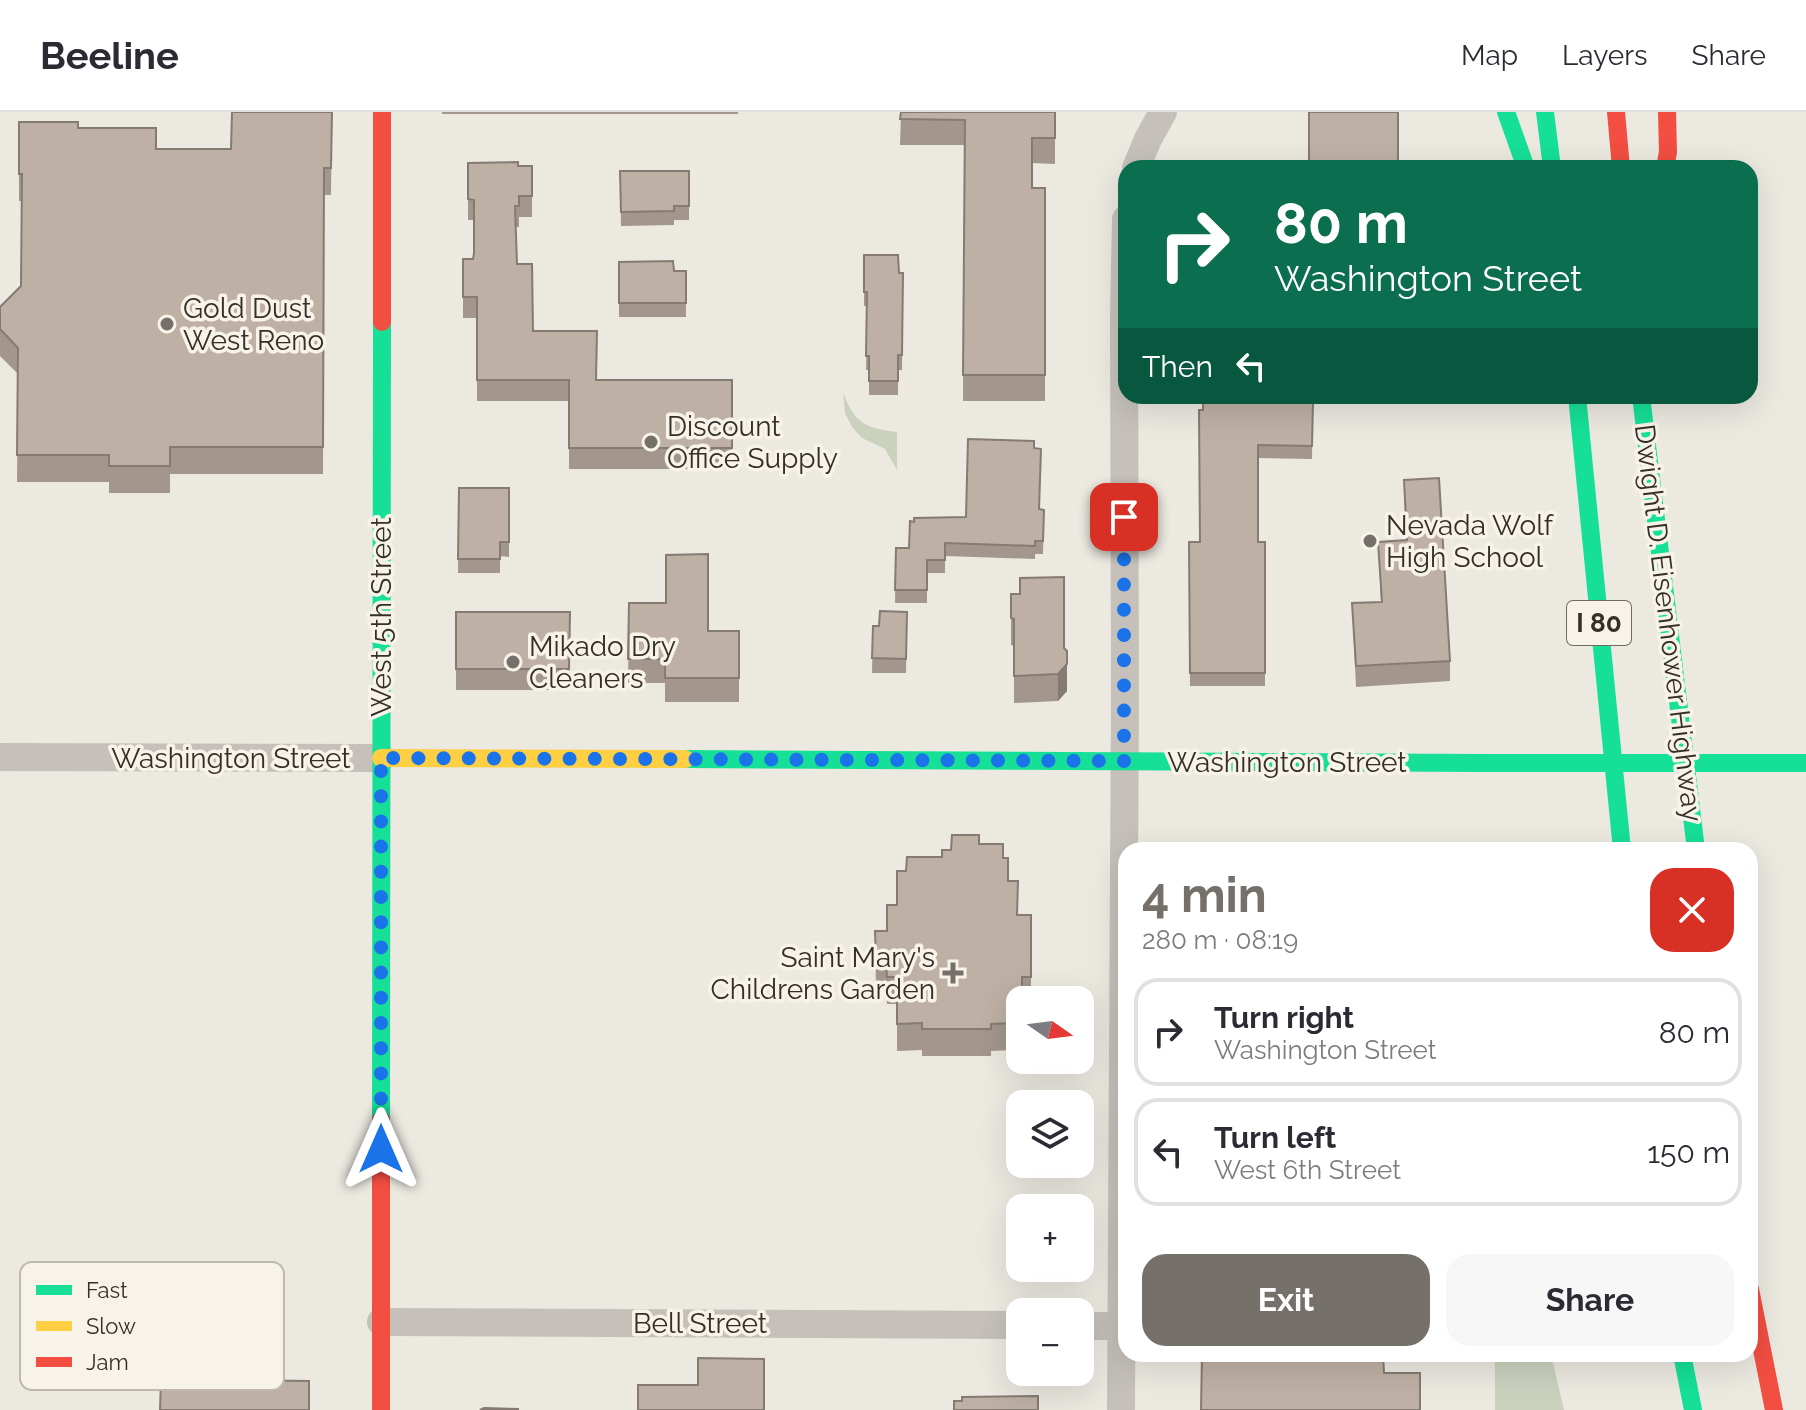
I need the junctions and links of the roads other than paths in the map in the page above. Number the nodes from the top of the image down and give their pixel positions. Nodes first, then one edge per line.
1 (382, 112) edge
2 (1163, 112) edge
3 (1506, 112) edge
4 (1545, 112) edge
5 (1616, 112) edge
6 (1667, 112) edge
7 (1139, 160) edge
8 (1523, 160) edge
9 (1551, 160) edge
10 (1620, 160) edge
11 (1666, 160) edge
12 (1124, 404) edge
13 (1578, 404) edge
14 (1642, 404) edge
15 (0, 757) edge
16 (381, 758) junction
17 (1124, 761) junction
18 (1806, 763) edge
19 (1124, 842) edge
20 (1621, 842) edge
21 (1695, 842) edge
22 (381, 1322) junction
23 (1006, 1325) edge
24 (1094, 1326) edge
25 (1118, 1326) edge
26 (1758, 1329) edge
27 (1122, 1362) edge
28 (1684, 1362) edge
29 (381, 1410) edge
30 (1121, 1410) edge
31 (1693, 1410) edge
32 (1774, 1410) edge

1 - 16 main road, West 5th Street
2 - 7 street
3 - 8 main road
4 - 9 main road
5 - 10 main road
6 - 11 main road
12 - 17 street
13 - 20 main road, I 80
14 - 21 main road, Dwight D. Eisenhower Highway / I 80
15 - 16 street, Washington Street
16 - 17 main road, Washington Street
16 - 22 main road, West 5th Street
17 - 18 main road, Washington Street, bridge
17 - 19 street
22 - 23 street, Bell Street
22 - 29 main road, West 5th Street
24 - 25 street
26 - 32 main road
27 - 30 street
28 - 31 main road

